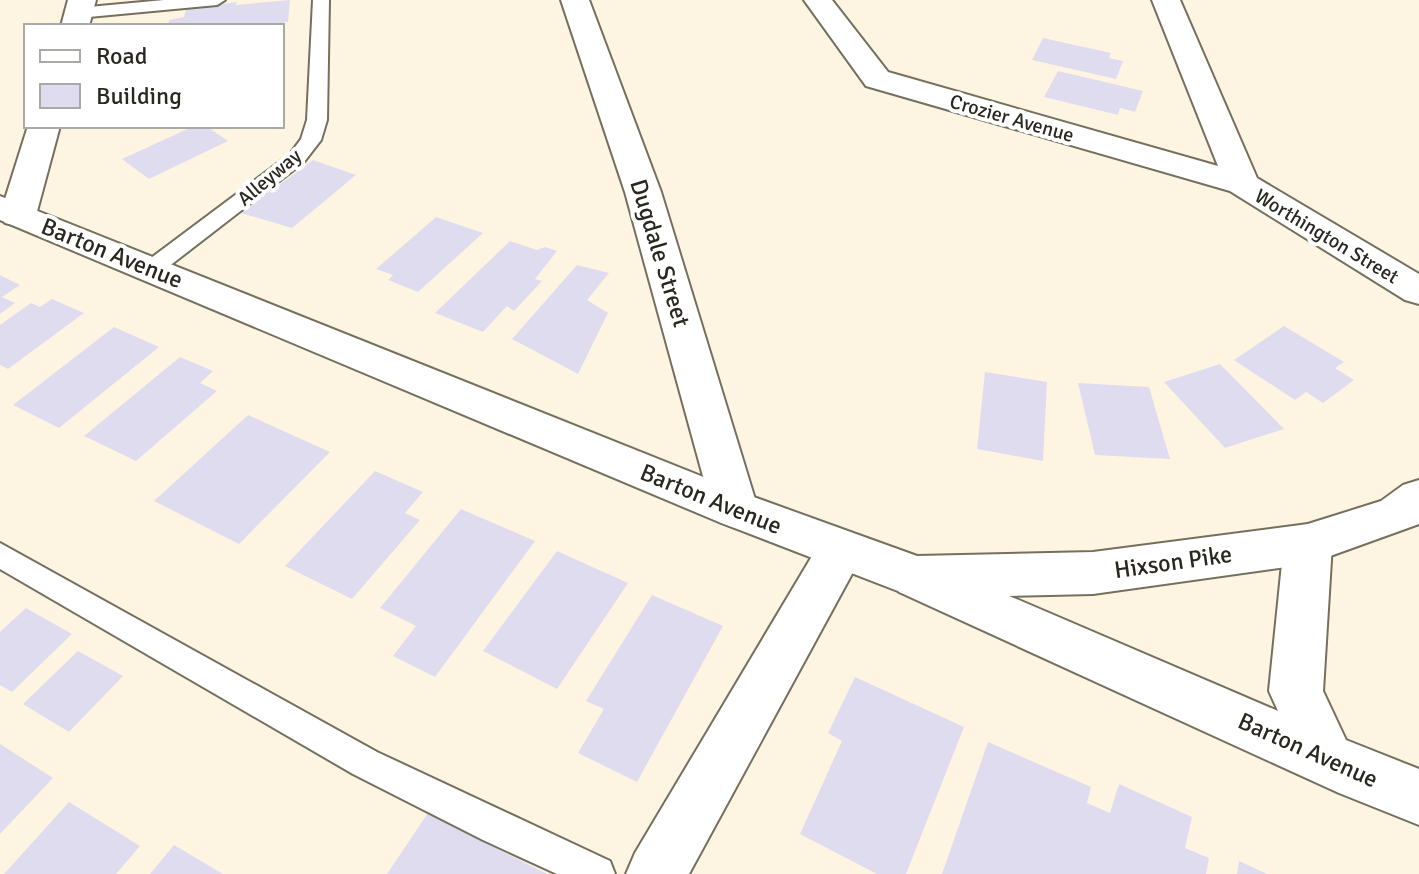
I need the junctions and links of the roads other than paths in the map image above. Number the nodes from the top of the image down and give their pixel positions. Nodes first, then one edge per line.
1 (217, 0) edge
2 (321, 0) edge
3 (575, 0) edge
4 (818, 0) edge
5 (1166, 0) edge
6 (78, 13) edge
7 (43, 128) edge
8 (1242, 184) junction
9 (9, 211) edge
10 (151, 269) junction
11 (1419, 291) edge
12 (1419, 498) edge
13 (735, 509) junction
14 (1308, 544) junction
15 (841, 550) junction
16 (0, 555) edge
17 (916, 577) junction
18 (1326, 759) junction
19 (1419, 797) edge
20 (597, 874) edge
21 (656, 874) edge

1 - 6 lane
2 - 10 lane, Alleyway
3 - 13 street, Dugdale Street
4 - 8 street, Crozier Avenue
5 - 8 street, Worthington Street
7 - 9 street
8 - 11 street, Worthington Street
9 - 10 street, Barton Avenue
10 - 13 street, Barton Avenue
12 - 14 street, Hixson Pike
13 - 15 street, Barton Avenue
14 - 17 street, Hixson Pike
14 - 18 street
15 - 17 street, Barton Avenue
15 - 21 street
16 - 20 lane
17 - 18 street, Barton Avenue
18 - 19 street, Barton Avenue

